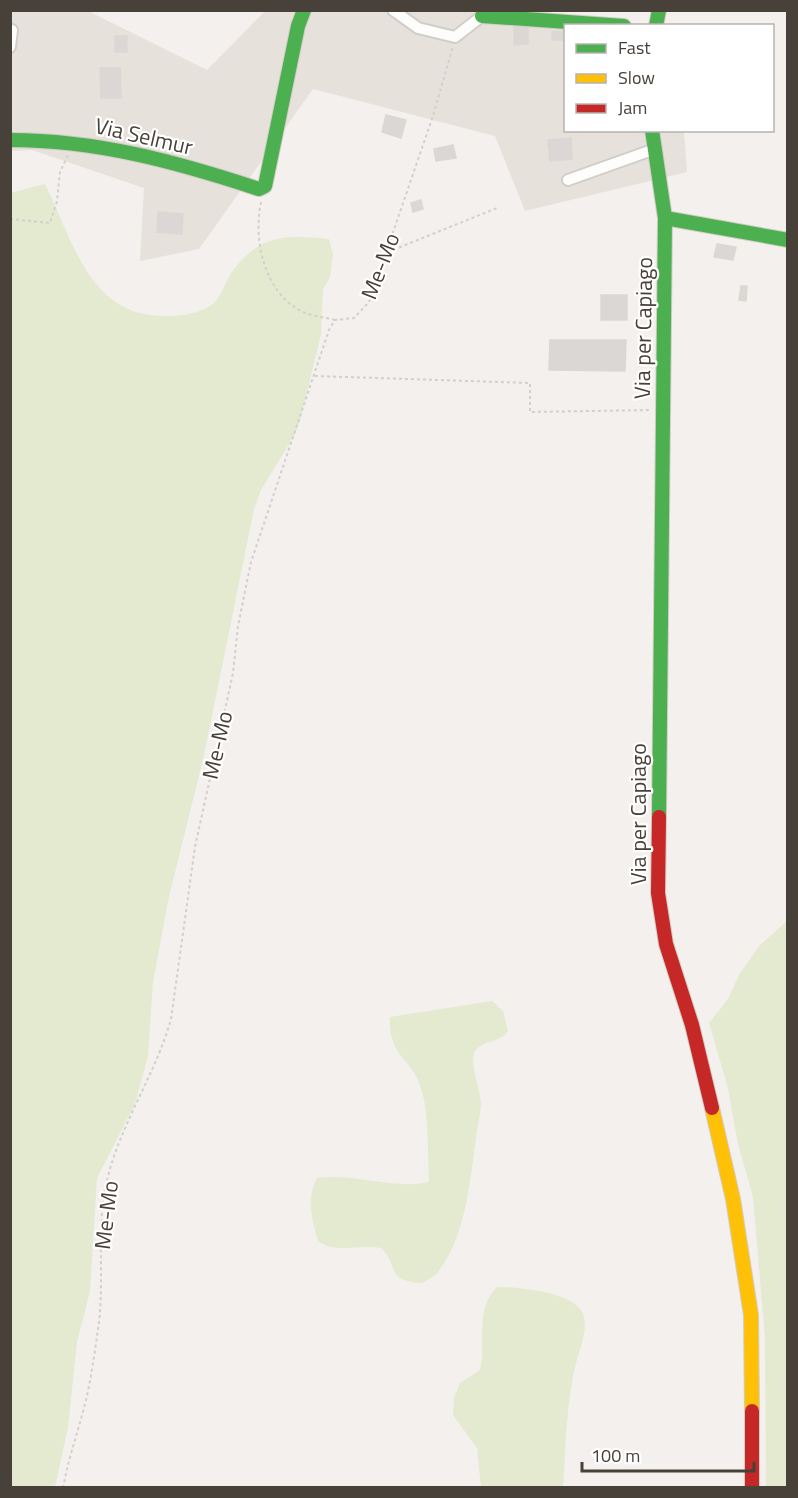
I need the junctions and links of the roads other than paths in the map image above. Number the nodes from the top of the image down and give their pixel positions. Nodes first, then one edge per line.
1 (304, 10) edge
2 (393, 10) edge
3 (483, 13) edge
4 (602, 24) edge
5 (12, 30) edge
6 (10, 47) edge
7 (652, 132) edge
8 (10, 140) edge
9 (655, 149) junction
10 (568, 180) dead end
11 (665, 218) junction
12 (788, 240) edge
13 (752, 1488) edge

1 - 8 street, Via Selmur
2 - 3 street
3 - 4 street
5 - 6 street
7 - 9 street, Via per Capiago
9 - 10 street
9 - 11 street, Via per Capiago
11 - 12 street
11 - 13 street, Via per Capiago

